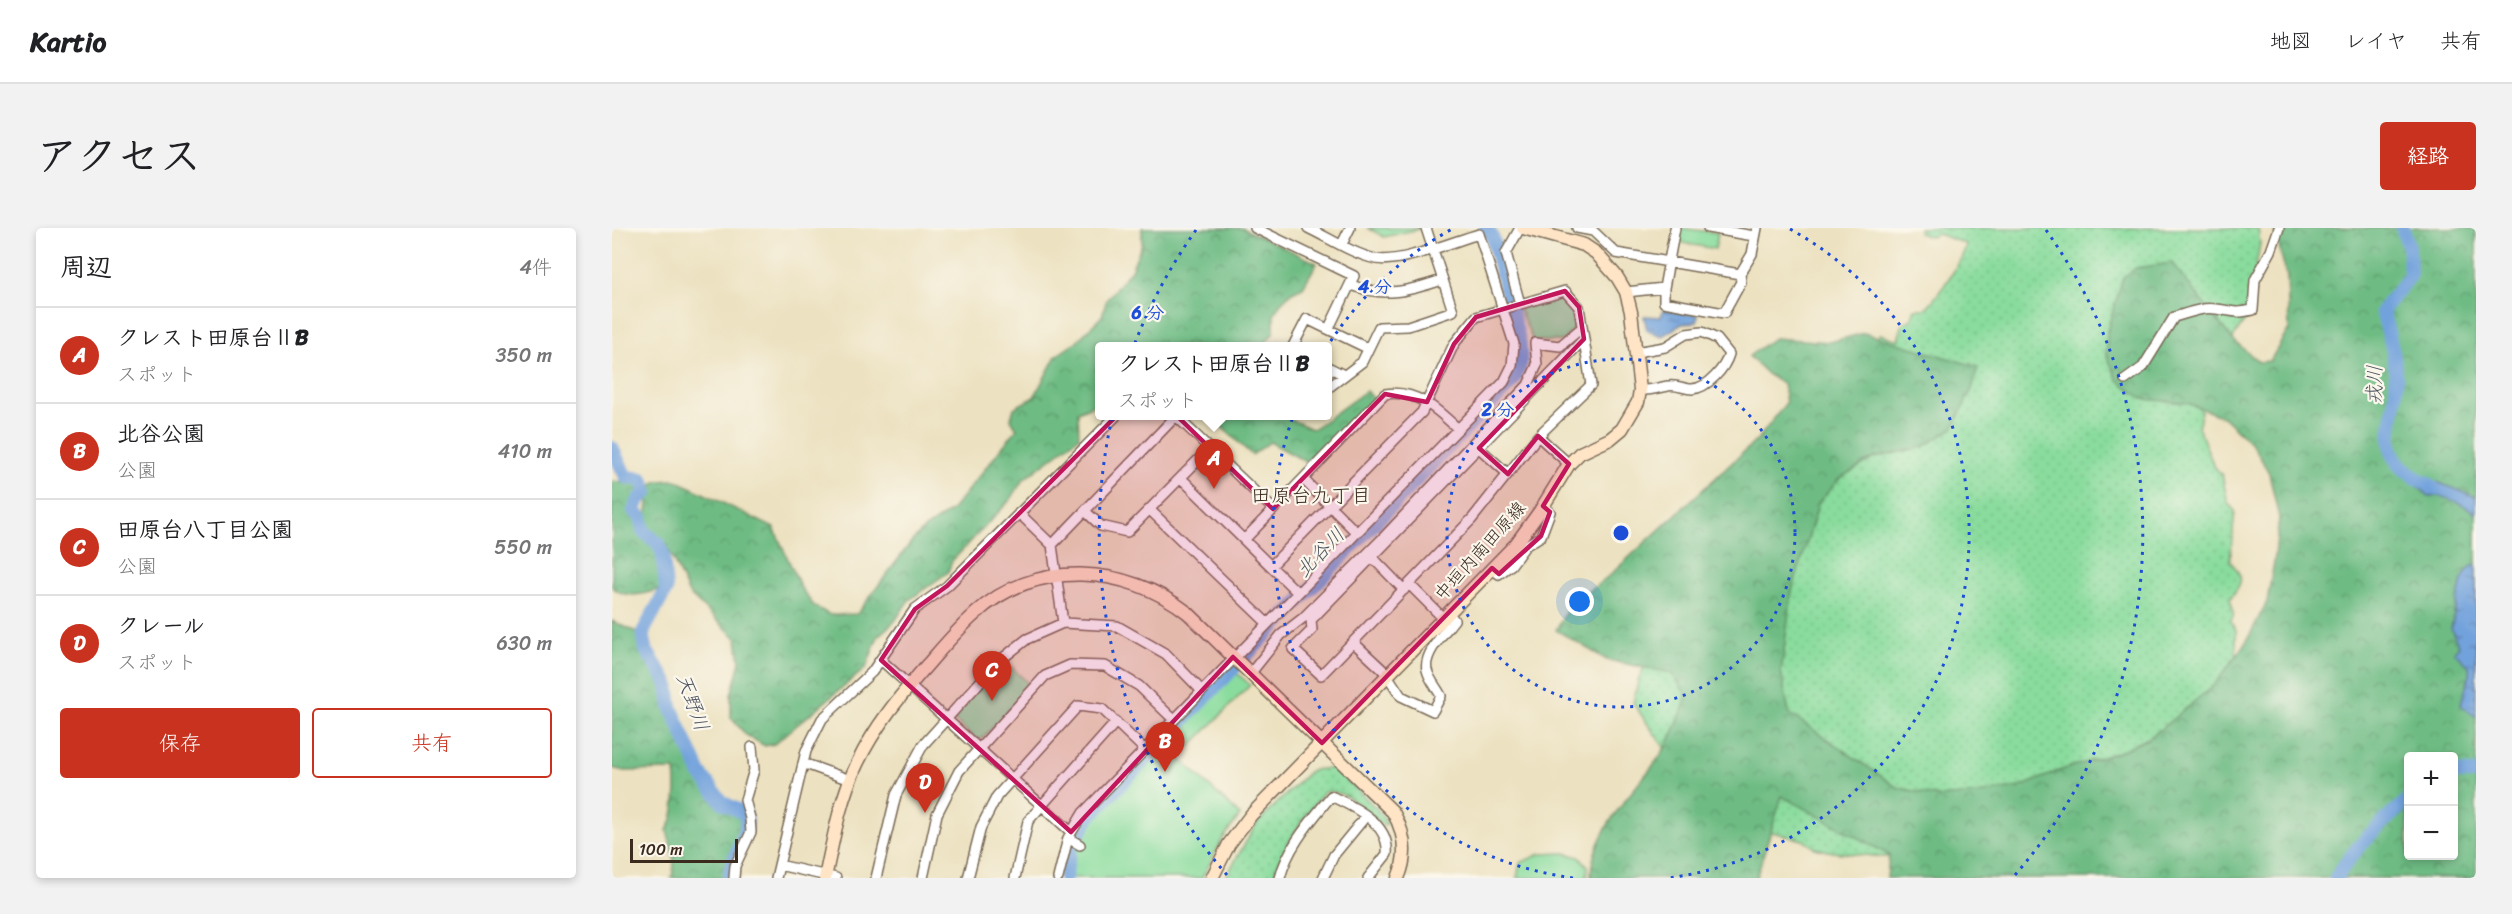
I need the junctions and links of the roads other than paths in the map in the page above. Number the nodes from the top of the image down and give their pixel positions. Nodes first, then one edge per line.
1 (1255, 228) edge
2 (1308, 228) edge
3 (1350, 228) edge
4 (1426, 228) edge
5 (1521, 228) edge
6 (1577, 228) edge
7 (1675, 228) edge
8 (1708, 228) edge
9 (2279, 228) edge
10 (1756, 232) edge
11 (1342, 244) junction
12 (1432, 247) junction
13 (1668, 263) junction
14 (1740, 274) junction
15 (1442, 280) junction
16 (1351, 285) junction
17 (1664, 288) junction
18 (1626, 292) junction
19 (1520, 304) junction
20 (1504, 309) junction
21 (1329, 328) junction
22 (1578, 330) dead end
23 (1584, 339) junction
24 (1295, 342) edge
25 (1367, 348) junction
26 (1636, 351) junction
27 (1332, 369) edge
28 (1344, 375) junction
29 (2125, 380) dead end
30 (1332, 385) edge
31 (1640, 390) junction
32 (1427, 402) junction
33 (1112, 420) edge
34 (1172, 420) edge
35 (1180, 420) edge
36 (1458, 429) junction
37 (1538, 436) junction
38 (1210, 448) junction
39 (1479, 448) junction
40 (1569, 464) junction
41 (1508, 474) junction
42 (1181, 478) junction
43 (1303, 478) junction
44 (1330, 506) junction
45 (1273, 509) junction
46 (1150, 510) junction
47 (1085, 511) junction
48 (1019, 513) junction
49 (1356, 532) junction
50 (1244, 540) junction
51 (1052, 545) junction
52 (1372, 557) junction
53 (1271, 566) junction
54 (1057, 576) junction
55 (1406, 587) junction
56 (1297, 592) junction
57 (1444, 614) junction
58 (1063, 623) junction
59 (1267, 623) junction
60 (1353, 642) junction
61 (1422, 642) junction
62 (1433, 649) junction
63 (1234, 659) junction
64 (881, 660) junction
65 (1250, 670) junction
66 (1388, 676) junction
67 (909, 686) junction
68 (1201, 690) junction
69 (946, 719) junction
70 (1173, 719) junction
71 (1116, 722) junction
72 (1322, 743) junction
73 (752, 747) dead end
74 (979, 749) junction
75 (1145, 750) junction
76 (803, 763) junction
77 (1013, 779) junction
78 (850, 780) junction
79 (1041, 805) junction
80 (1366, 816) junction
81 (1069, 836) junction
82 (1080, 845) dead end
83 (779, 865) junction
84 (829, 877) edge
85 (734, 878) edge
86 (776, 878) edge
87 (876, 878) edge
88 (922, 878) edge
89 (968, 878) edge
90 (1015, 878) edge
91 (1058, 878) edge
92 (1212, 878) edge
93 (1280, 878) edge
94 (1323, 878) edge
95 (1368, 878) edge
96 (1398, 878) edge

1 - 16 street
2 - 11 street
3 - 11 street
4 - 12 street
5 - 18 street, 中垣内南田原線
5 - 19 street
6 - 13 street
7 - 13 street
8 - 10 street
9 - 29 street
10 - 14 street
11 - 12 street
12 - 15 street
12 - 20 street
13 - 14 street
13 - 17 street
14 - 17 street
15 - 16 street
15 - 25 street
16 - 21 street
17 - 18 street
18 - 26 street, 中垣内南田原線
19 - 20 street
19 - 23 street
20 - 32 street
20 - 36 street
21 - 24 street
21 - 25 street
22 - 65 street
23 - 37 street
23 - 39 street
25 - 28 street
26 - 31 street, 中垣内南田原線
26 - 31 street
27 - 28 street
28 - 30 street
31 - 40 street, 中垣内南田原線
32 - 36 street
32 - 43 street
32 - 44 street
33 - 48 street
34 - 47 street
35 - 38 street
36 - 49 street
37 - 40 street
37 - 41 street
38 - 42 street
38 - 45 street
39 - 41 street
39 - 52 street
40 - 57 street, 中垣内南田原線
41 - 55 street
42 - 46 street
42 - 50 street
43 - 44 street
43 - 45 street
44 - 49 street
44 - 53 street
45 - 50 street
46 - 47 street
46 - 59 street
47 - 51 street
48 - 51 street
48 - 64 street
49 - 56 street
50 - 53 street
51 - 54 street
52 - 55 street
52 - 60 street
53 - 56 street
54 - 58 street
54 - 63 street
54 - 67 street
55 - 57 street
55 - 60 street
56 - 59 street
57 - 61 street, 中垣内南田原線
57 - 62 street
58 - 68 street
58 - 69 street
59 - 63 street
60 - 66 street
61 - 62 street
61 - 66 street, 中垣内南田原線
62 - 66 street
63 - 65 street
63 - 68 street
64 - 67 street
64 - 76 street
65 - 72 street
66 - 72 street, 中垣内南田原線
67 - 69 street
67 - 78 street
68 - 70 street
69 - 74 street
69 - 87 street
70 - 74 street
70 - 75 street
71 - 75 street
71 - 77 street
71 - 79 street
72 - 92 street, 中垣内南田原線
72 - 96 street
73 - 85 street
74 - 77 street
74 - 88 street
75 - 81 street
76 - 78 street
76 - 83 street
77 - 79 street
77 - 89 street
78 - 84 street
79 - 81 street
79 - 90 street
80 - 93 street
80 - 94 street
80 - 95 street
81 - 82 street
81 - 91 street
83 - 84 street
83 - 86 street

